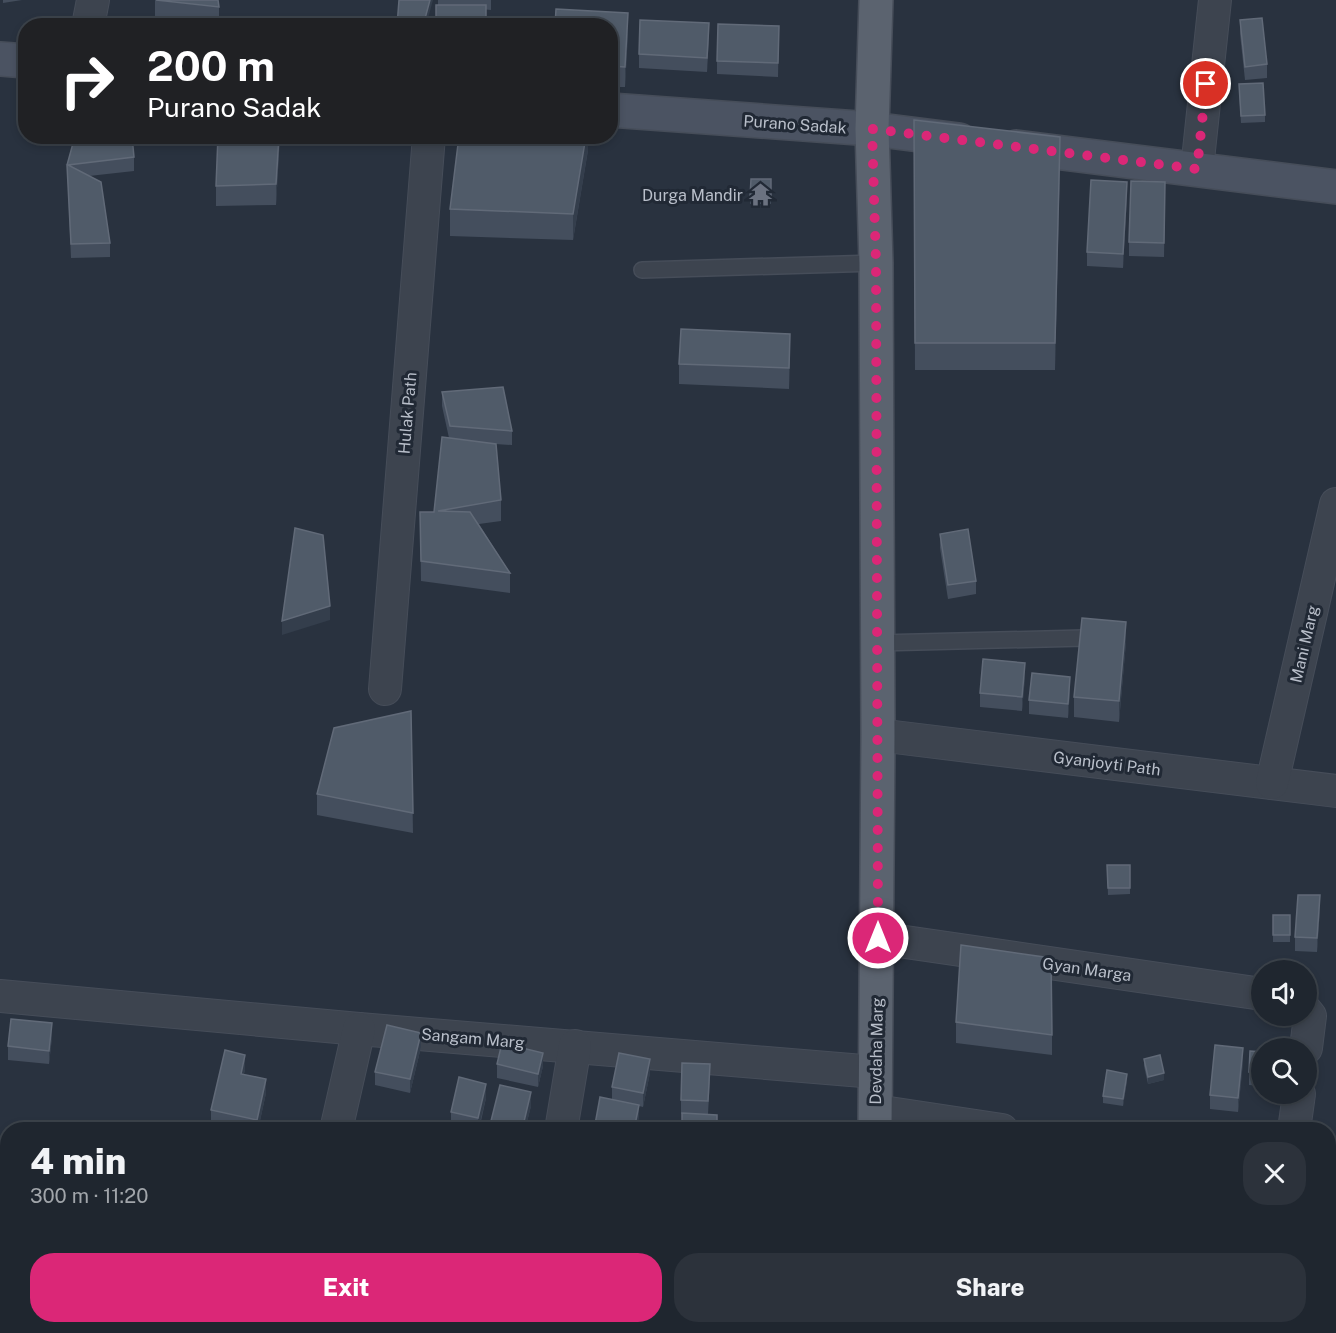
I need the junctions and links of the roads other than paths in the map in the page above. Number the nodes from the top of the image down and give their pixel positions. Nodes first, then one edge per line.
1 (93, 0) edge
2 (876, 0) edge
3 (1215, 0) edge
4 (90, 18) edge
5 (0, 59) edge
6 (18, 61) edge
7 (618, 111) edge
8 (872, 129) junction
9 (428, 144) edge
10 (1197, 169) junction
11 (1336, 187) edge
12 (876, 263) junction
13 (642, 270) dead end
14 (1336, 504) edge
15 (1112, 640) edge
16 (878, 643) junction
17 (385, 688) dead end
18 (878, 735) junction
19 (1272, 783) junction
20 (1336, 791) edge
21 (878, 938) junction
22 (1251, 992) edge
23 (0, 996) edge
24 (359, 1029) junction
25 (575, 1046) junction
26 (875, 1072) junction
27 (1298, 1104) edge
28 (875, 1120) edge
29 (338, 1122) edge
30 (562, 1122) edge
31 (900, 1122) edge
32 (1295, 1122) edge

1 - 4 street
2 - 8 main road, Devdaha Marg
3 - 10 street
5 - 6 main road
7 - 8 main road, Purano Sadak
8 - 10 main road, Purano Sadak
8 - 12 main road, Devdaha Marg
9 - 17 street, Hulak Path
10 - 11 main road, Purano Sadak
12 - 13 lane
12 - 16 main road, Devdaha Marg
14 - 19 street, Mani Marg
15 - 16 lane
16 - 18 main road, Devdaha Marg
18 - 19 street, Gyanjoyti Path
18 - 21 main road, Devdaha Marg
19 - 20 street, Gyanjoyti Path
21 - 22 street, Gyan Marga
21 - 26 main road, Devdaha Marg
23 - 24 street, Sangam Marg
24 - 25 street, Sangam Marg
24 - 29 street
25 - 26 street, Sangam Marg
25 - 30 street
26 - 28 main road, Devdaha Marg
27 - 32 street
28 - 31 street

